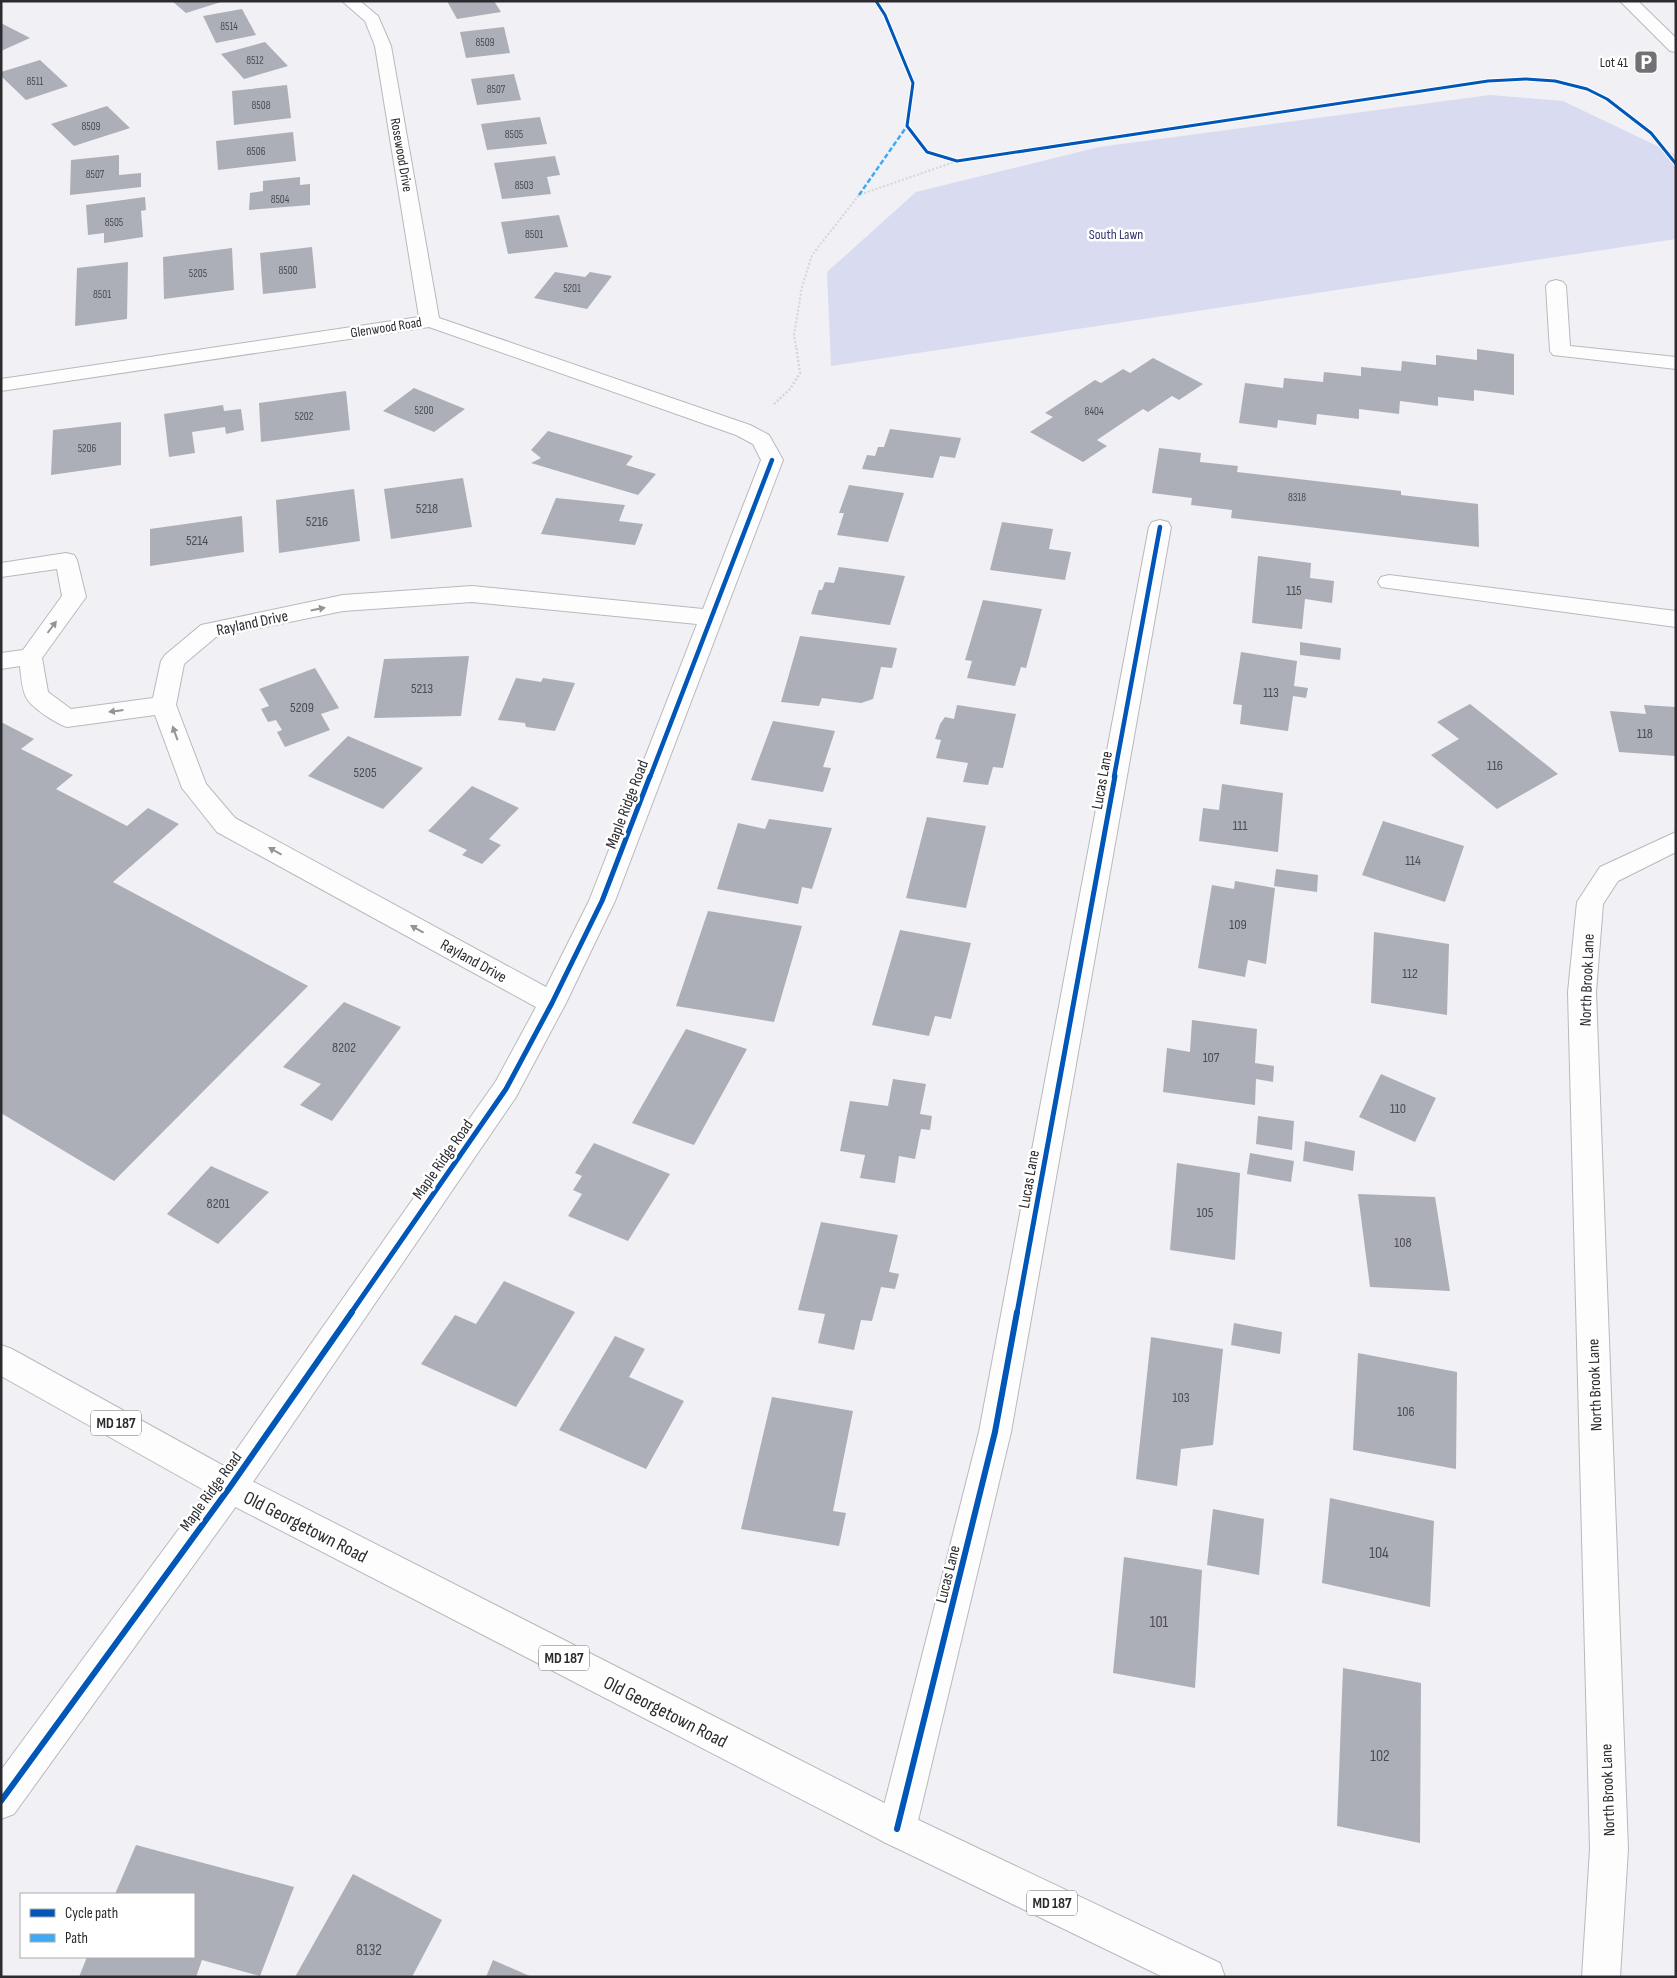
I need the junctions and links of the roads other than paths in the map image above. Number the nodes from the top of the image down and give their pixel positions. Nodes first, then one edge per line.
1 (350, 1) edge
2 (1628, 1) edge
3 (1676, 47) edge
4 (1556, 286) dead end
5 (430, 321) junction
6 (1676, 363) edge
7 (1, 385) edge
8 (772, 460) joint
9 (1160, 527) dead end
10 (1, 570) edge
11 (1389, 582) dead end
12 (712, 618) junction
13 (1676, 619) edge
14 (30, 657) junction
15 (1, 661) edge
16 (164, 705) junction
17 (1676, 841) edge
18 (552, 1003) junction
19 (1, 1359) edge
20 (230, 1487) junction
21 (1, 1801) edge
22 (898, 1829) junction
23 (1206, 1977) edge
24 (1601, 1977) edge

1 - 5 street, Rosewood Drive
2 - 3 street
4 - 6 street
5 - 7 street, Glenwood Road
5 - 8 street, Glenwood Road
8 - 12 street, Maple Ridge Road
9 - 22 street, Lucas Lane
14 -> 10 street
11 - 13 street
16 -> 12 street, Rayland Drive
12 - 18 street, Maple Ridge Road
14 - 15 street
16 -> 14 street
18 -> 16 street, Rayland Drive
17 - 24 street, North Brook Lane
18 - 20 street, Maple Ridge Road
19 - 20 street, Old Georgetown Road / MD 187
20 - 21 street, Maple Ridge Road
20 - 22 street, Old Georgetown Road / MD 187
22 - 23 street, Old Georgetown Road / MD 187

